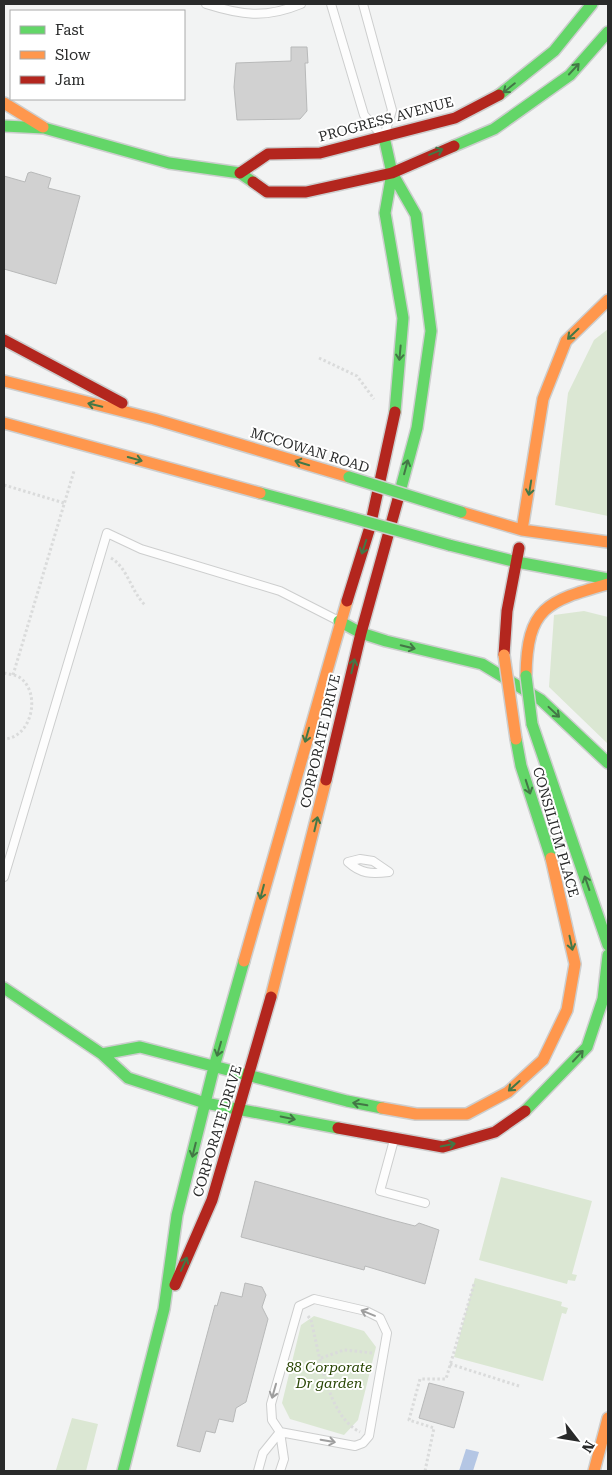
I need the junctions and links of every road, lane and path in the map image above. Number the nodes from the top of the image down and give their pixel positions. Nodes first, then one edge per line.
1 (206, 4) edge
2 (301, 4) edge
3 (331, 4) edge
4 (363, 4) edge
5 (592, 4) edge
6 (222, 6) edge
7 (608, 32) edge
8 (4, 103) edge
9 (4, 126) edge
10 (44, 128) junction
11 (384, 138) junction
12 (240, 173) junction
13 (392, 173) junction
14 (608, 300) edge
15 (4, 340) edge
16 (319, 358) dead end
17 (4, 381) edge
18 (374, 399) dead end
19 (154, 419) junction
20 (4, 423) edge
21 (74, 471) dead end
22 (4, 485) edge
23 (64, 503) junction
24 (522, 530) junction
25 (608, 542) edge
26 (100, 551) junction
27 (517, 562) junction
28 (608, 579) edge
29 (608, 584) edge
30 (146, 606) dead end
31 (339, 621) junction
32 (361, 633) junction
33 (4, 673) edge
34 (13, 676) junction
35 (4, 739) edge
36 (608, 762) edge
37 (275, 845) junction
38 (309, 854) junction
39 (4, 877) edge
40 (608, 946) edge
41 (608, 955) edge
42 (4, 988) edge
43 (102, 1054) junction
44 (214, 1067) junction
45 (250, 1075) junction
46 (206, 1103) junction
47 (240, 1108) junction
48 (394, 1140) junction
49 (425, 1203) dead end
50 (474, 1284) dead end
51 (299, 1306) junction
52 (164, 1309) junction
53 (383, 1355) junction
54 (321, 1358) junction
55 (450, 1364) junction
56 (519, 1386) dead end
57 (608, 1418) edge
58 (280, 1432) junction
59 (369, 1436) junction
60 (123, 1471) edge
61 (258, 1471) edge
62 (280, 1471) edge
63 (425, 1471) edge
64 (594, 1471) edge

1 - 6 lane
2 - 6 lane
3 - 11 lane
4 - 11 lane
5 -> 11 main road, PROGRESS AVENUE
13 -> 7 main road
8 - 10 main road
9 - 10 main road
10 - 12 main road
11 - 12 main road, PROGRESS AVENUE
11 - 13 main road, CORPORATE DRIVE
12 - 13 main road
13 -> 31 main road, CORPORATE DRIVE
32 -> 13 main road, CORPORATE DRIVE
14 -> 24 main road, CONSILIUM PLACE
15 - 19 main road
16 - 18 path
19 -> 17 main road, MCCOWAN ROAD
24 -> 19 main road, MCCOWAN ROAD, bridge
20 -> 27 main road, bridge
21 - 23 path
22 - 23 path
23 - 34 path
24 - 25 main road, MCCOWAN ROAD
24 - 27 main road, CONSILIUM PLACE
26 - 30 path
26 - 31 lane
26 - 39 lane
27 - 28 main road
27 -> 45 main road, CONSILIUM PLACE, bridge
40 -> 29 main road, CONSILIUM PLACE, bridge
31 - 32 main road
31 -> 37 main road, CORPORATE DRIVE
32 -> 36 main road
38 -> 32 main road, CORPORATE DRIVE
33 - 34 path
34 - 35 path
37 - 38 main road
37 -> 44 main road, CORPORATE DRIVE
38 - 45 main road, CORPORATE DRIVE
48 -> 41 main road
42 - 43 main road
43 - 44 main road, CONSILIUM PLACE
43 - 46 main road
44 - 45 main road, CONSILIUM PLACE
44 - 46 main road, CORPORATE DRIVE
45 - 47 main road, CORPORATE DRIVE
46 - 47 main road
46 -> 52 main road, CORPORATE DRIVE
47 -> 48 main road
52 -> 47 main road, CORPORATE DRIVE
48 - 49 lane
50 - 55 path
53 -> 51 lane
51 - 54 path
51 -> 58 lane
52 - 60 main road, CORPORATE DRIVE
53 - 54 path
53 - 59 lane
54 - 59 path
55 - 56 path
55 - 63 path
57 - 64 main road
58 -> 59 lane
58 - 61 lane
58 - 62 lane

